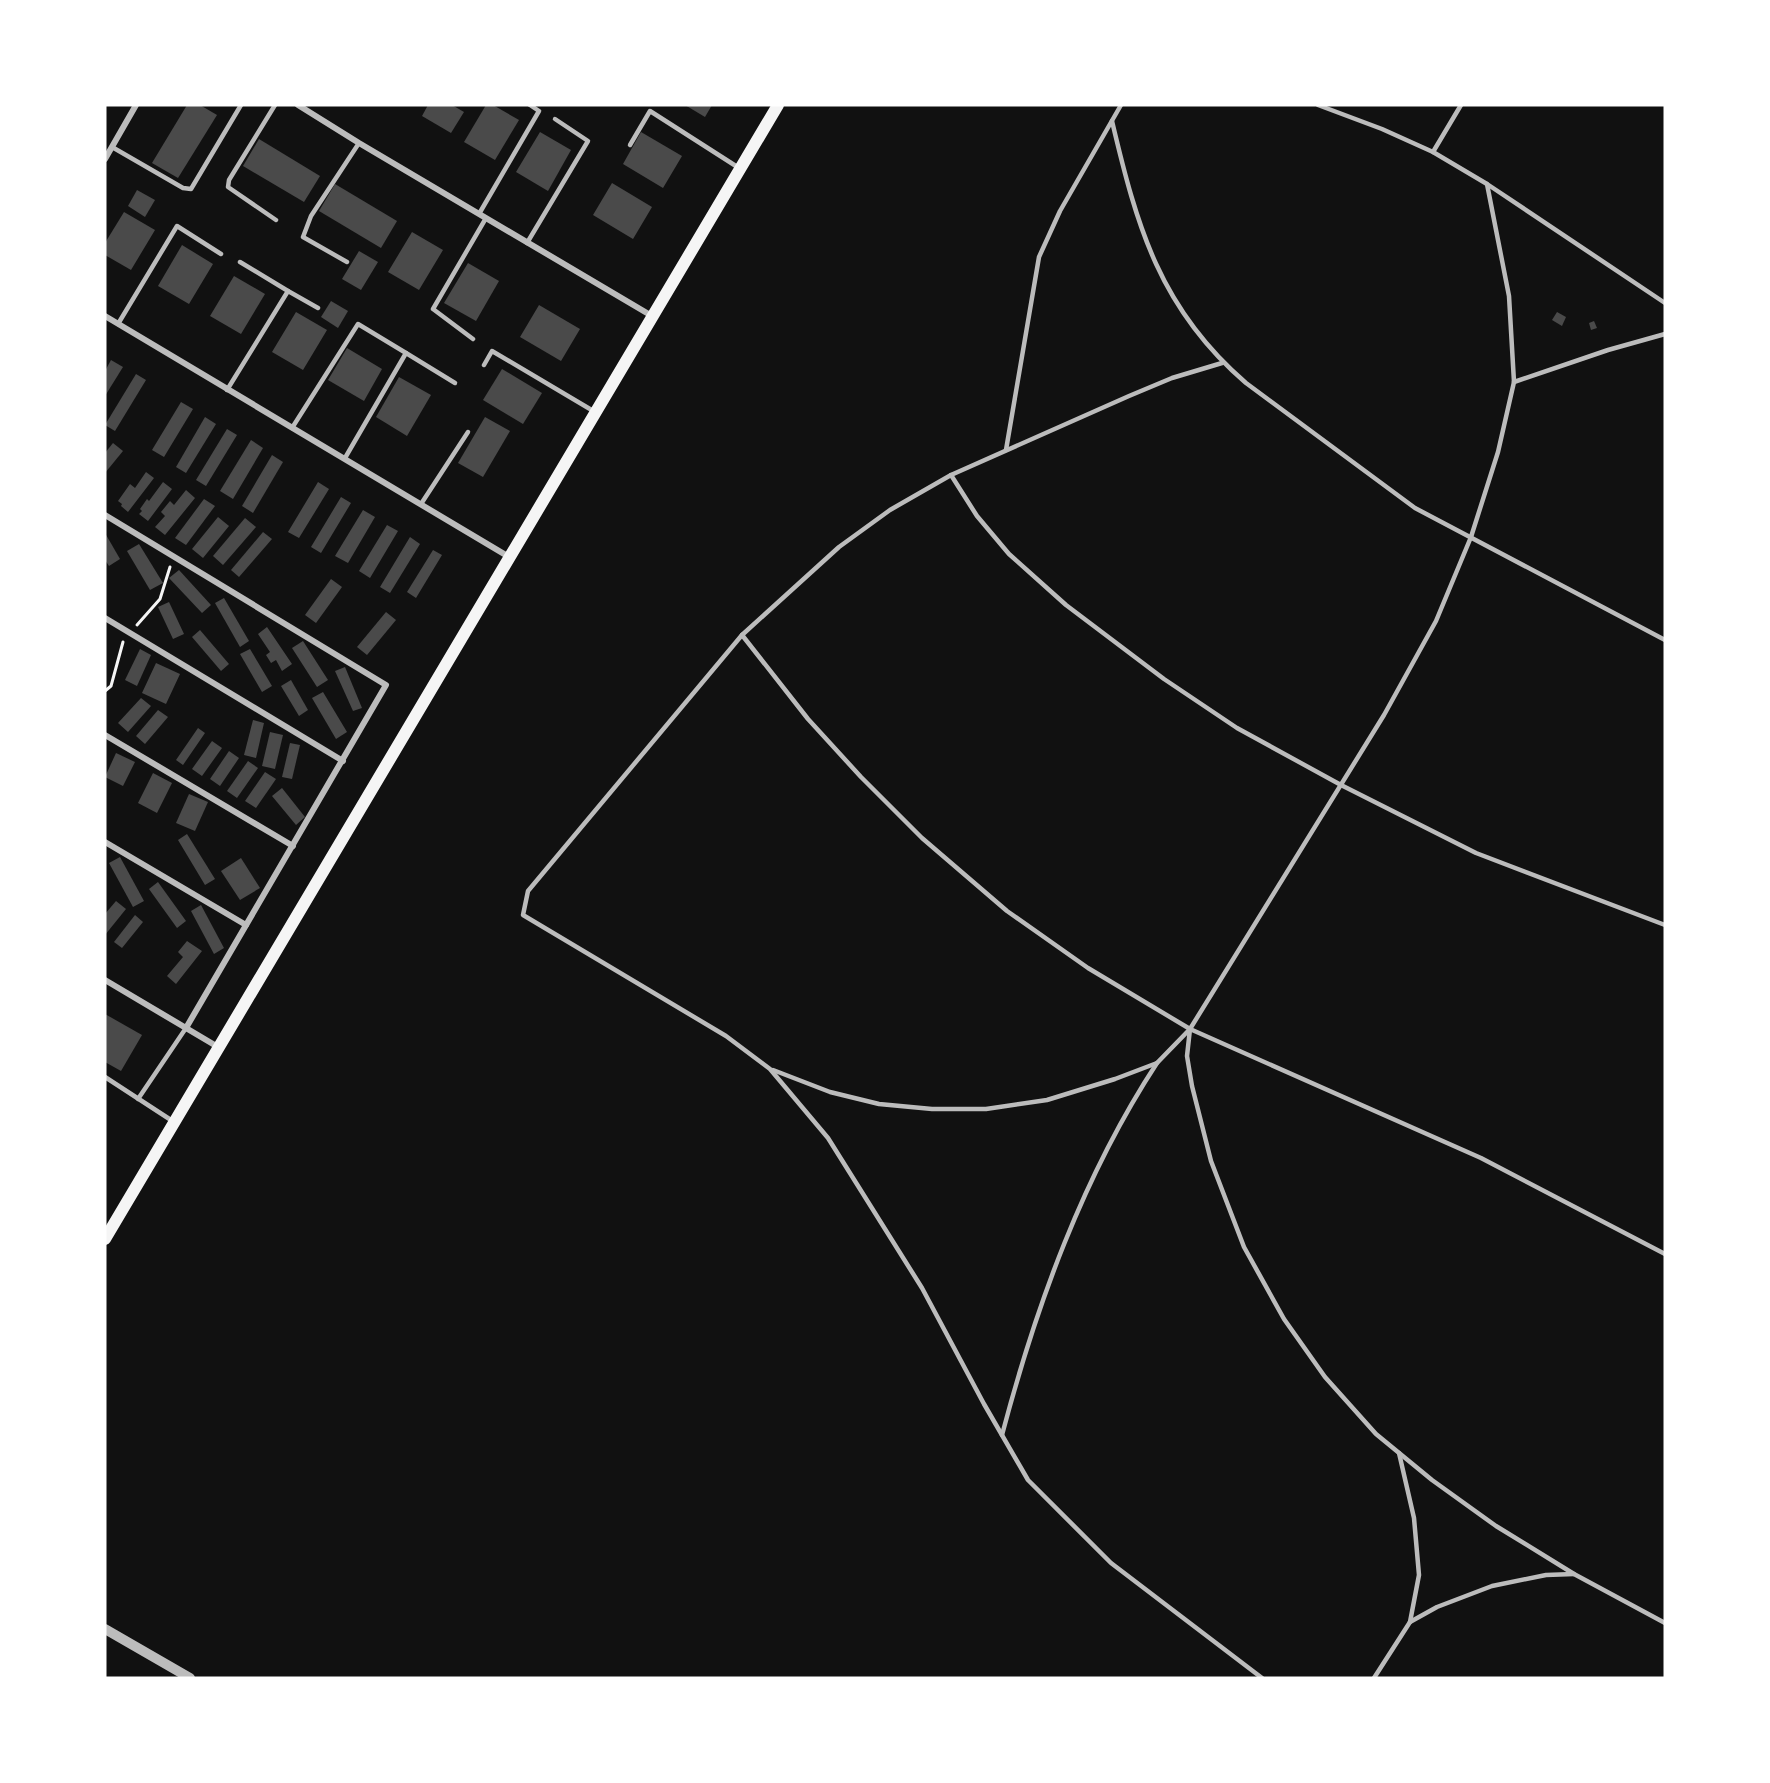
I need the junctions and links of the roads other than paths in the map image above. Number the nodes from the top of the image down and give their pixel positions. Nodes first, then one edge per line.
1 (136, 105) edge
2 (241, 105) edge
3 (275, 105) edge
4 (298, 105) edge
5 (530, 105) edge
6 (778, 105) edge
7 (1121, 105) edge
8 (1318, 105) edge
9 (1461, 105) edge
10 (555, 119) dead end
11 (1112, 121) junction
12 (359, 143) junction
13 (630, 145) dead end
14 (112, 147) junction
15 (1433, 152) junction
16 (105, 159) edge
17 (740, 168) junction
18 (1487, 184) junction
19 (479, 214) junction
20 (486, 218) junction
21 (276, 220) dead end
22 (527, 243) junction
23 (221, 254) dead end
24 (240, 262) dead end
25 (347, 262) dead end
26 (288, 291) junction
27 (1665, 303) edge
28 (318, 308) dead end
29 (105, 316) edge
30 (652, 316) junction
31 (118, 324) junction
32 (1665, 334) edge
33 (473, 339) dead end
34 (406, 353) junction
35 (1222, 363) junction
36 (484, 365) dead end
37 (1514, 382) junction
38 (455, 383) dead end
39 (227, 390) junction
40 (595, 412) junction
41 (292, 428) junction
42 (468, 432) dead end
43 (1006, 450) junction
44 (345, 458) junction
45 (951, 475) junction
46 (421, 504) junction
47 (105, 515) edge
48 (1471, 537) junction
49 (509, 557) junction
50 (105, 618) edge
51 (742, 635) junction
52 (1665, 640) edge
53 (105, 735) edge
54 (343, 761) junction
55 (1341, 785) junction
56 (105, 842) edge
57 (293, 846) junction
58 (246, 925) junction
59 (1665, 925) edge
60 (105, 980) edge
61 (186, 1028) junction
62 (1190, 1029) junction
63 (218, 1047) junction
64 (1157, 1063) junction
65 (770, 1069) junction
66 (105, 1077) edge
67 (138, 1099) junction
68 (174, 1122) junction
69 (105, 1239) edge
70 (1665, 1254) edge
71 (1002, 1435) junction
72 (1399, 1453) junction
73 (1574, 1574) junction
74 (1410, 1622) junction
75 (1665, 1623) edge
76 (105, 1629) edge
77 (190, 1678) edge
78 (1262, 1678) edge
79 (1374, 1678) edge

1 - 14 street
2 - 14 lane
3 - 21 lane
4 - 12 street
5 - 19 lane
6 - 17 main road
7 - 11 lane
8 - 15 lane
9 - 15 lane
10 - 22 lane
11 - 35 lane
11 - 43 lane
12 - 19 street
12 - 25 lane
13 - 17 lane
14 - 16 street
15 - 18 lane
17 - 30 main road
18 - 27 lane
18 - 37 lane
19 - 20 street
20 - 22 street
20 - 33 lane
22 - 30 street
23 - 31 lane
24 - 26 lane
26 - 28 lane
26 - 39 lane
29 - 31 street
30 - 40 main road
31 - 39 street
32 - 37 lane
34 - 38 lane
34 - 41 lane
34 - 44 lane
35 - 43 lane
35 - 48 lane
36 - 40 lane
37 - 48 lane
39 - 41 street
40 - 49 main road
41 - 44 street
42 - 46 lane
43 - 45 lane
44 - 46 street
45 - 51 lane
45 - 55 lane
46 - 49 street
47 - 54 street
48 - 52 lane
48 - 55 lane
49 - 63 main road
50 - 54 street
51 - 62 lane
51 - 65 lane
53 - 57 street
54 - 57 street
55 - 59 lane
55 - 62 lane
56 - 58 street
57 - 58 street
58 - 61 street
60 - 61 street
61 - 63 street
61 - 67 lane
62 - 64 lane
62 - 70 lane
62 - 72 lane
63 - 68 main road
64 - 65 lane
64 - 71 lane
65 - 71 lane
66 - 67 lane
67 - 68 lane
68 - 69 main road
71 - 78 lane
72 - 73 lane
72 - 74 lane
73 - 74 lane
73 - 75 lane
74 - 79 lane
76 - 77 street

